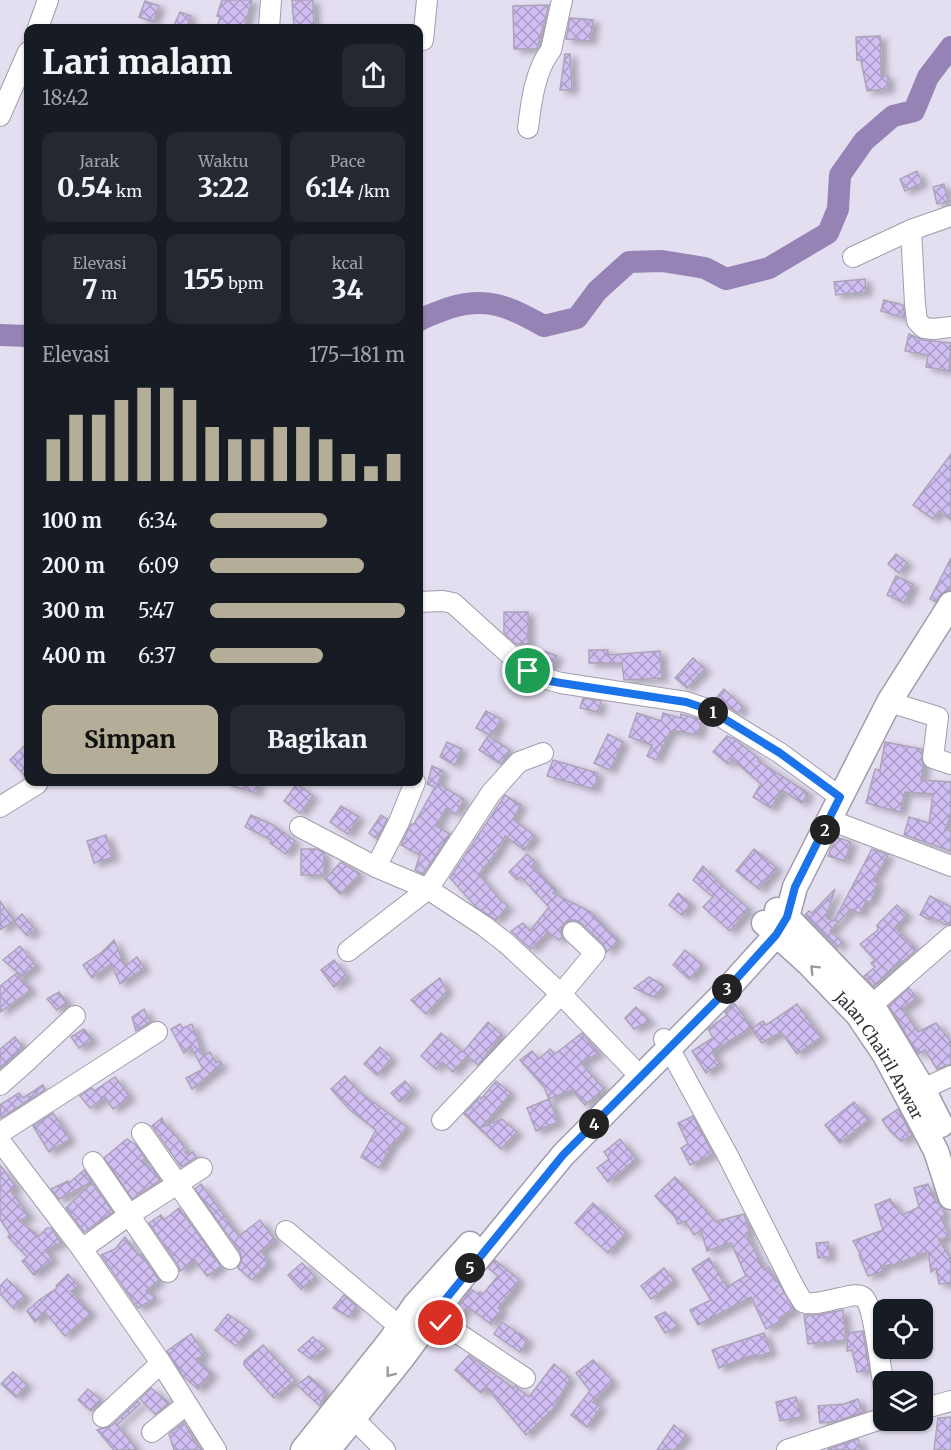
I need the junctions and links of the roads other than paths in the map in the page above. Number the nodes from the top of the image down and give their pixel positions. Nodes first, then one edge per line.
1 (48, 0) edge
2 (271, 0) edge
3 (427, 0) edge
4 (562, 0) edge
5 (39, 24) edge
6 (269, 24) edge
7 (423, 40) edge
8 (24, 61) edge
9 (0, 116) edge
10 (528, 128) dead end
11 (951, 216) edge
12 (911, 230) junction
13 (854, 257) dead end
14 (951, 327) edge
15 (423, 602) edge
16 (951, 604) edge
17 (889, 702) junction
18 (944, 718) edge
19 (543, 753) dead end
20 (951, 764) edge
21 (34, 786) edge
22 (413, 786) edge
23 (840, 797) junction
24 (0, 807) edge
25 (830, 820) junction
26 (300, 826) dead end
27 (951, 865) edge
28 (376, 867) junction
29 (428, 889) junction
30 (779, 916) junction
31 (573, 932) dead end
32 (951, 936) edge
33 (348, 951) dead end
34 (561, 994) junction
35 (872, 1005) junction
36 (75, 1016) dead end
37 (157, 1032) dead end
38 (667, 1043) junction
39 (634, 1070) junction
40 (951, 1076) edge
41 (0, 1084) edge
42 (923, 1089) junction
43 (442, 1120) dead end
44 (0, 1133) edge
45 (142, 1133) dead end
46 (951, 1145) edge
47 (4, 1152) edge
48 (93, 1162) dead end
49 (202, 1168) dead end
50 (177, 1183) junction
51 (951, 1197) edge
52 (129, 1215) junction
53 (286, 1231) dead end
54 (82, 1249) junction
55 (230, 1259) dead end
56 (168, 1272) dead end
57 (432, 1316) junction
58 (400, 1327) junction
59 (161, 1363) junction
60 (881, 1371) edge
61 (525, 1378) dead end
62 (951, 1401) edge
63 (186, 1405) junction
64 (933, 1406) edge
65 (103, 1417) dead end
66 (354, 1419) junction
67 (873, 1422) edge
68 (152, 1432) dead end
69 (216, 1450) edge
70 (303, 1450) edge
71 (328, 1450) edge
72 (385, 1450) edge
73 (788, 1450) edge

1 - 5 street
2 - 6 street
3 - 7 street
4 - 10 street
8 - 9 street
11 - 12 street
12 - 13 street
12 - 14 street
15 - 23 street
16 - 17 main road
17 - 18 street
17 - 23 main road
18 - 20 street
19 - 29 street
21 - 24 street
22 - 28 street
23 - 25 main road
25 - 27 street
25 - 30 main road
26 - 28 street
28 - 29 street
29 - 33 street
29 - 34 street
30 - 35 main road, Jalan Chairil Anwar
30 - 38 main road
51 -> 30 main road, Jalan Chairil Anwar
31 - 34 street
32 - 35 street
34 - 39 street
34 - 43 street
35 - 42 main road, Jalan Chairil Anwar
36 - 41 street
37 - 44 street
38 - 39 main road
38 - 57 main road
38 - 60 street
39 - 58 main road
40 - 42 street
42 - 46 main road, Jalan Chairil Anwar
45 - 50 street
47 - 54 street
48 - 52 street
49 - 50 street
50 - 52 street
50 - 55 street
52 - 54 street
52 - 56 street
53 - 58 street
54 - 59 street
57 - 61 street
57 -> 66 main road
58 - 70 main road
59 - 63 street
59 - 65 street
62 - 64 street
63 - 68 street
63 - 69 street
66 - 71 main road
66 - 72 street
67 - 73 street

